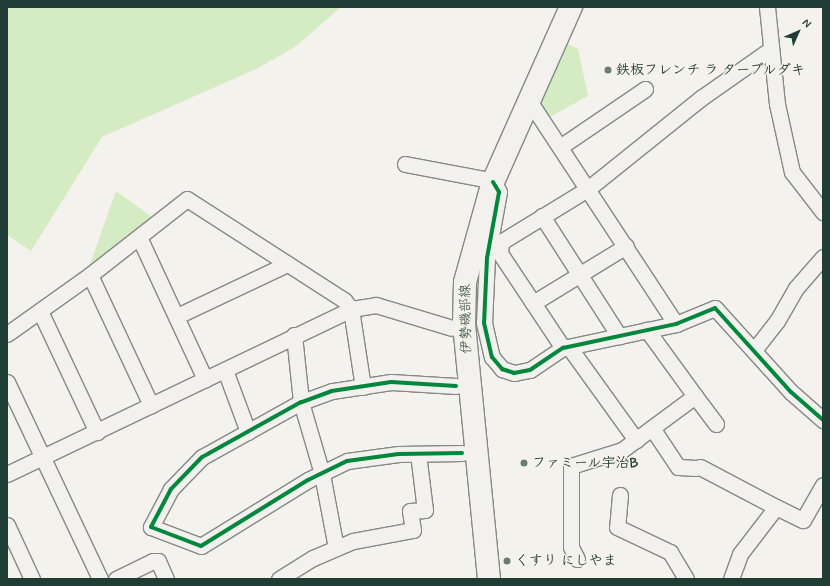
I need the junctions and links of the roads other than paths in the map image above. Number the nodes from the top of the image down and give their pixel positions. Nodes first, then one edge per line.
1 (558, 7) edge
2 (571, 7) edge
3 (767, 7) edge
4 (771, 49) junction
5 (645, 89) dead end
6 (530, 102) junction
7 (560, 147) junction
8 (405, 164) dead end
9 (488, 181) junction
10 (589, 188) junction
11 (823, 212) edge
12 (542, 216) junction
13 (139, 237) junction
14 (626, 246) junction
15 (823, 257) edge
16 (287, 264) junction
17 (580, 274) junction
18 (90, 275) junction
19 (533, 303) junction
20 (351, 309) junction
21 (40, 311) junction
22 (177, 316) junction
23 (676, 324) junction
24 (452, 328) junction
25 (647, 330) junction
26 (7, 334) edge
27 (294, 335) junction
28 (619, 336) junction
29 (566, 348) junction
30 (755, 349) junction
31 (224, 370) junction
32 (205, 379) junction
33 (7, 382) edge
34 (456, 386) junction
35 (363, 387) junction
36 (695, 396) junction
37 (301, 402) junction
38 (151, 405) junction
39 (823, 420) edge
40 (716, 424) dead end
41 (652, 428) junction
42 (97, 432) junction
43 (248, 432) junction
44 (636, 440) junction
45 (462, 453) junction
46 (418, 454) junction
47 (43, 458) junction
48 (7, 474) edge
49 (322, 474) junction
50 (823, 485) edge
51 (620, 495) dead end
52 (776, 507) junction
53 (7, 525) edge
54 (336, 548) junction
55 (577, 559) dead end
56 (32, 579) edge
57 (100, 579) edge
58 (116, 579) edge
59 (166, 579) edge
60 (279, 579) edge
61 (475, 579) edge
62 (489, 579) edge
63 (686, 579) edge
64 (731, 579) edge

1 - 9 main road, 伊勢磯部線
2 - 6 main road, 伊勢磯部線
3 - 4 street
4 - 10 street
4 - 11 street
5 - 7 street
6 - 7 street
6 - 9 main road, 伊勢磯部線
7 - 10 street
8 - 9 street
9 - 24 main road, 伊勢磯部線
9 - 29 street
9 - 62 main road, 伊勢磯部線
10 - 12 street
10 - 14 street
12 - 17 street
12 - 19 street
13 - 16 street
13 - 18 street
13 - 22 street
14 - 17 street
14 - 23 street
15 - 30 street
16 - 20 street
16 - 22 street
17 - 19 street
17 - 28 street
18 - 21 street
18 - 38 street
19 - 29 street
20 - 24 street
20 - 27 street
20 - 35 street
21 - 26 street
21 - 42 street
22 - 32 street
23 - 25 street
23 - 30 street
24 - 34 main road, 伊勢磯部線
25 - 28 street
25 - 36 street
27 - 31 street
27 - 37 street
28 - 29 street
29 - 44 street
30 - 39 street
31 - 32 street
31 - 43 street
32 - 38 street
33 - 47 street
34 - 35 street
34 - 45 main road, 伊勢磯部線
35 - 37 street
36 - 40 street
36 - 41 street
37 - 43 street
37 - 49 street
38 - 42 street
41 - 44 street
41 - 52 street
42 - 47 street
43 - 49 street
44 - 55 street
45 - 46 street
45 - 61 main road, 伊勢磯部線
46 - 49 street
46 - 54 street
47 - 48 street
47 - 57 street
49 - 54 street
50 - 52 street
51 - 63 street
52 - 64 street
53 - 56 street
54 - 60 street
58 - 59 street

